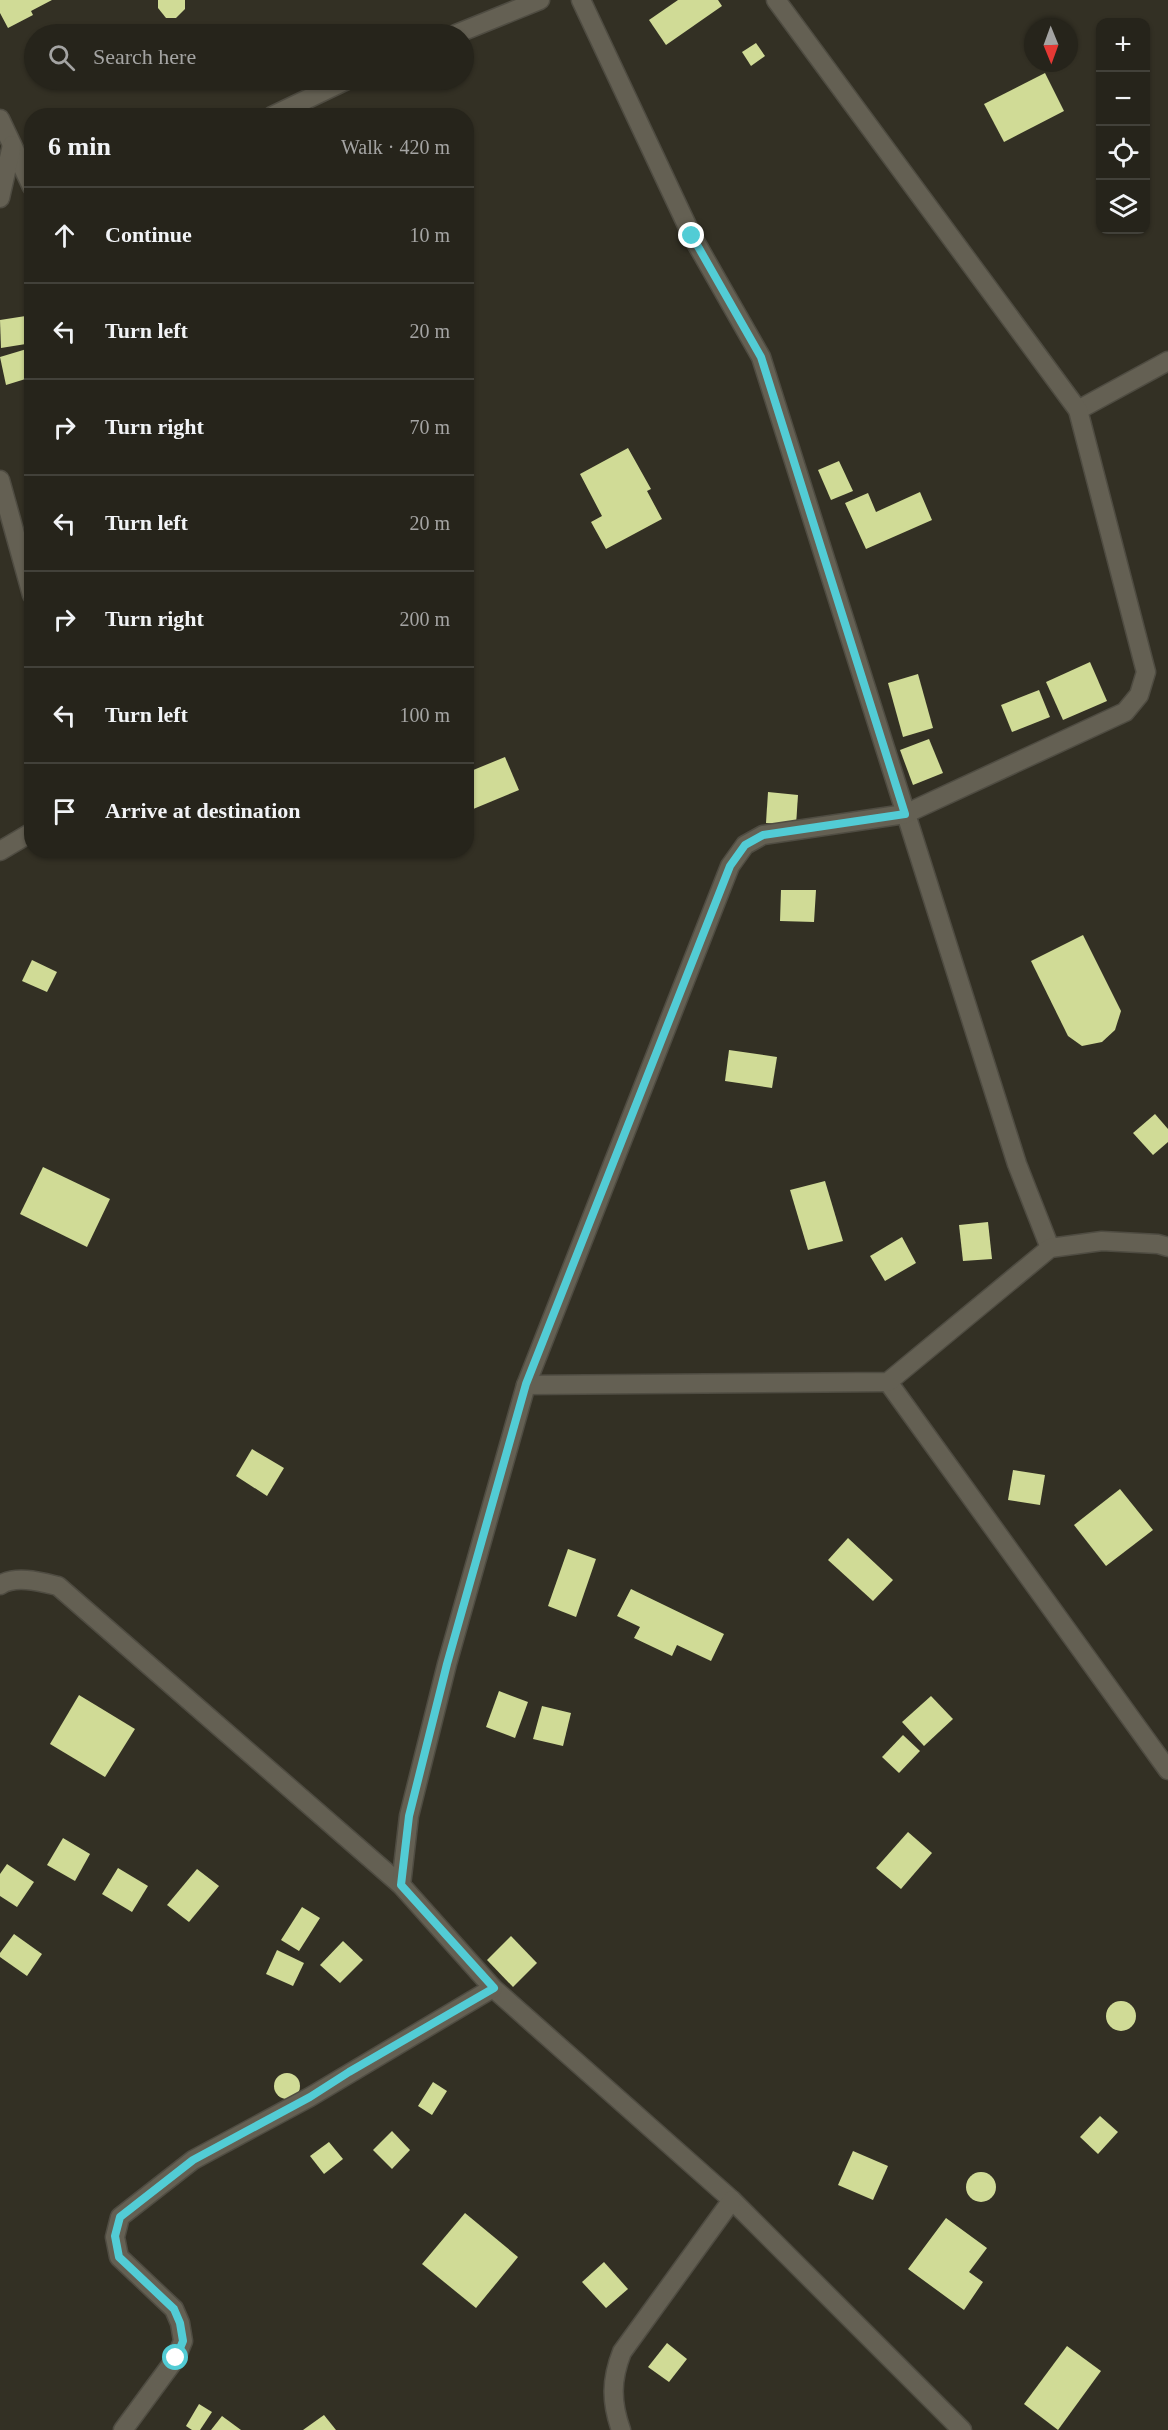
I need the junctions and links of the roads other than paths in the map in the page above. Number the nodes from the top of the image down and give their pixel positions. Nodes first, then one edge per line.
1 (540, 0) edge
2 (581, 0) edge
3 (776, 0) edge
4 (474, 27) edge
5 (326, 90) edge
6 (289, 108) edge
7 (0, 119) edge
8 (12, 146) junction
9 (24, 171) edge
10 (0, 198) edge
11 (1168, 361) edge
12 (1078, 410) junction
13 (0, 480) edge
14 (24, 566) edge
15 (905, 814) junction
16 (24, 837) edge
17 (0, 851) edge
18 (1168, 1247) edge
19 (1050, 1248) junction
20 (888, 1383) junction
21 (526, 1384) junction
22 (0, 1585) edge
23 (1168, 1770) edge
24 (401, 1885) junction
25 (494, 1988) junction
26 (732, 2200) junction
27 (123, 2430) edge
28 (621, 2430) edge
29 (962, 2430) edge

1 - 4 street
2 - 15 street
3 - 12 street
5 - 6 street
7 - 8 street
8 - 9 street
8 - 10 street
11 - 12 street
12 - 15 street
13 - 14 street
15 - 19 street
15 - 21 street
16 - 17 street
18 - 19 street
19 - 20 street
20 - 21 street
20 - 23 street
21 - 24 street
22 - 24 street
24 - 25 street
25 - 26 street
25 - 27 street
26 - 28 street
26 - 29 street

